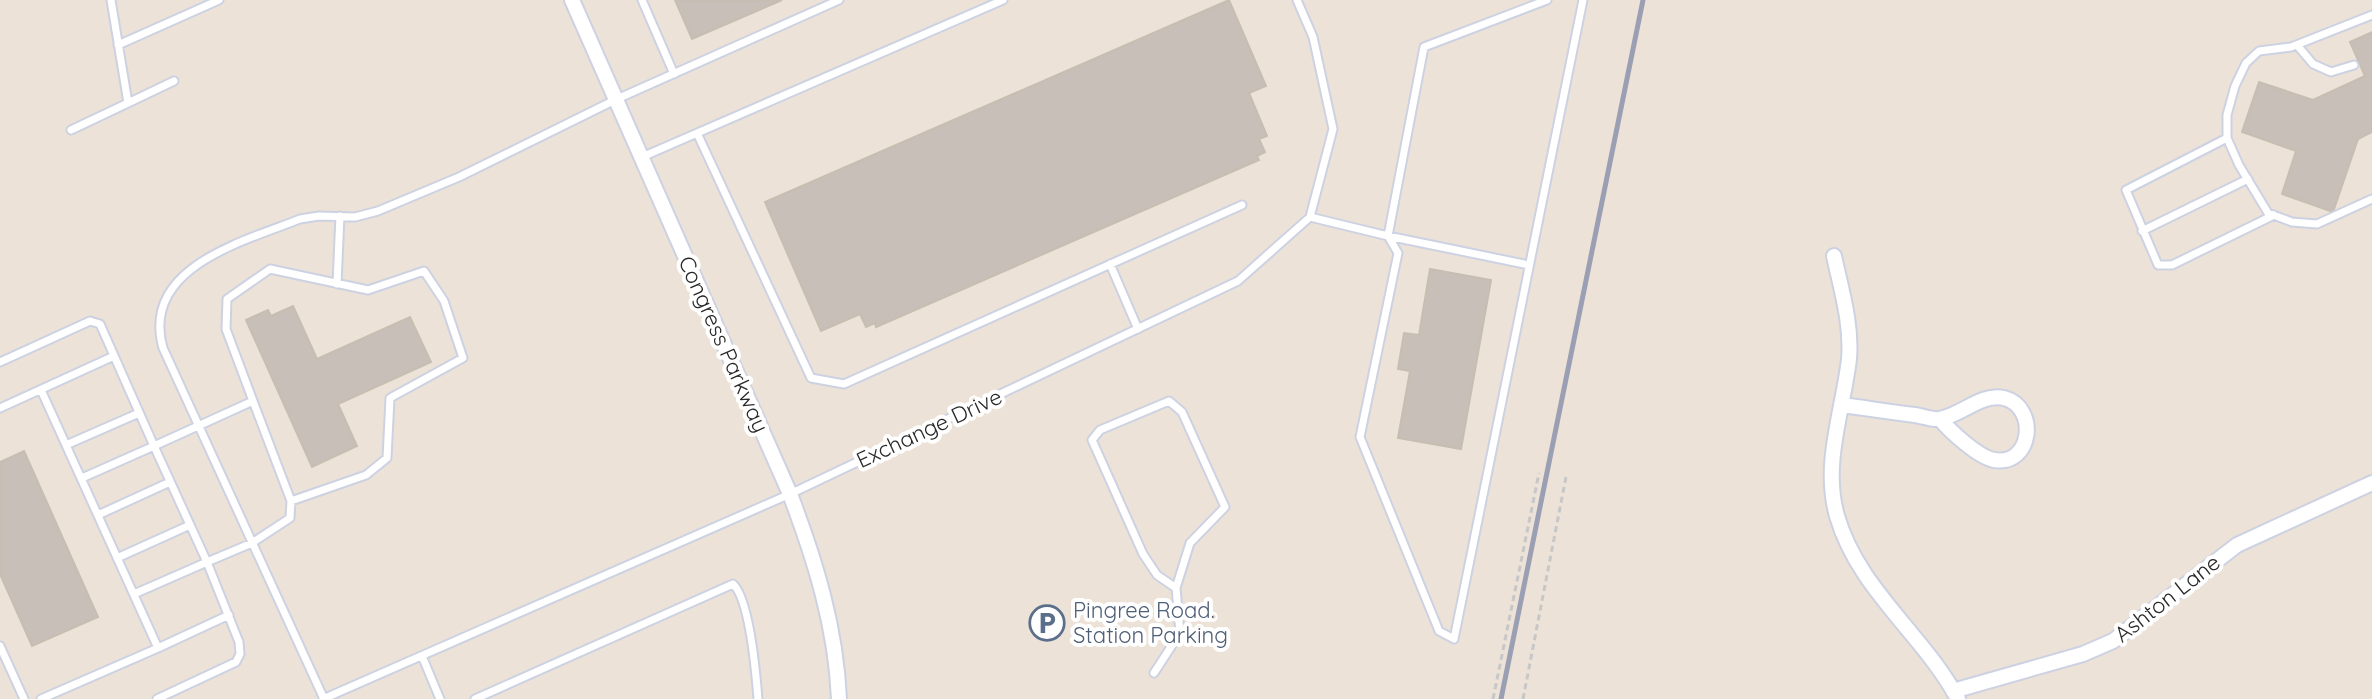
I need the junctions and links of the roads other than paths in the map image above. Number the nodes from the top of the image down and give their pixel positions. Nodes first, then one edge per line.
1 (111, 0) edge
2 (219, 0) edge
3 (572, 0) edge
4 (642, 0) edge
5 (839, 0) edge
6 (1003, 0) edge
7 (1297, 0) edge
8 (1547, 0) edge
9 (1583, 0) edge
10 (2372, 15) edge
11 (118, 45) junction
12 (2297, 45) junction
13 (2354, 65) dead end
14 (674, 74) junction
15 (174, 81) dead end
16 (617, 99) junction
17 (128, 103) junction
18 (71, 130) dead end
19 (697, 133) junction
20 (2227, 138) junction
21 (642, 157) junction
22 (2248, 179) junction
23 (2372, 199) edge
24 (1242, 205) dead end
25 (2274, 215) junction
26 (340, 216) junction
27 (1310, 217) junction
28 (2142, 231) junction
29 (1388, 236) junction
30 (1834, 256) dead end
31 (1110, 264) junction
32 (1529, 265) junction
33 (337, 284) junction
34 (1138, 329) junction
35 (114, 356) junction
36 (0, 362) edge
37 (41, 390) junction
38 (253, 401) junction
39 (1841, 405) junction
40 (0, 408) edge
41 (139, 413) junction
42 (1940, 419) junction
43 (198, 427) junction
44 (66, 445) junction
45 (154, 446) junction
46 (82, 478) junction
47 (170, 482) junction
48 (2372, 483) edge
49 (790, 494) junction
50 (291, 501) junction
51 (98, 515) junction
52 (190, 525) junction
53 (252, 543) junction
54 (117, 558) junction
55 (207, 562) junction
56 (1176, 588) junction
57 (134, 594) junction
58 (229, 615) junction
59 (0, 646) edge
60 (158, 648) junction
61 (422, 656) junction
62 (1154, 673) dead end
63 (1956, 695) edge
64 (24, 699) edge
65 (41, 699) edge
66 (157, 699) edge
67 (324, 699) edge
68 (440, 699) edge
69 (475, 699) edge
70 (758, 699) edge
71 (839, 699) edge

1 - 11 lane
2 - 11 lane
3 - 16 street, Congress Parkway
4 - 14 lane
5 - 14 lane
6 - 19 lane
7 - 27 lane
8 - 29 lane
9 - 32 lane
10 - 12 lane
11 - 17 lane
12 - 13 lane
12 - 20 lane
14 - 16 lane
15 - 17 lane
16 - 21 street, Congress Parkway
16 - 26 lane
17 - 18 lane
19 - 21 lane
19 - 31 lane
20 - 22 lane
20 - 28 lane
21 - 49 street, Congress Parkway
22 - 25 lane
22 - 28 lane
23 - 25 lane
24 - 31 lane
25 - 28 lane
26 - 33 lane
26 - 43 lane
27 - 29 lane
27 - 34 lane, Exchange Drive
29 - 32 lane
29 - 32 lane
30 - 39 street
31 - 34 lane
33 - 38 lane
33 - 50 lane
34 - 49 lane, Exchange Drive
35 - 36 lane
35 - 37 lane
35 - 41 lane
37 - 40 lane
37 - 44 lane
38 - 43 lane
38 - 50 lane
39 - 42 street
39 - 63 street
41 - 44 lane
41 - 45 lane
42 - 42 street
43 - 45 lane
43 - 53 lane
44 - 46 lane
45 - 46 lane
45 - 47 lane
46 - 51 lane
47 - 51 lane
47 - 52 lane
48 - 63 street, Ashton Lane
49 - 61 lane, Exchange Drive
49 - 71 street, Congress Parkway
50 - 53 lane
51 - 54 lane
52 - 54 lane
52 - 55 lane
53 - 55 lane
53 - 67 lane
54 - 57 lane
55 - 57 lane
55 - 58 lane
56 - 56 lane
56 - 62 lane
57 - 60 lane
58 - 60 lane
58 - 66 lane
59 - 64 lane
60 - 65 lane
61 - 67 lane, Exchange Drive
61 - 68 lane
69 - 70 lane

